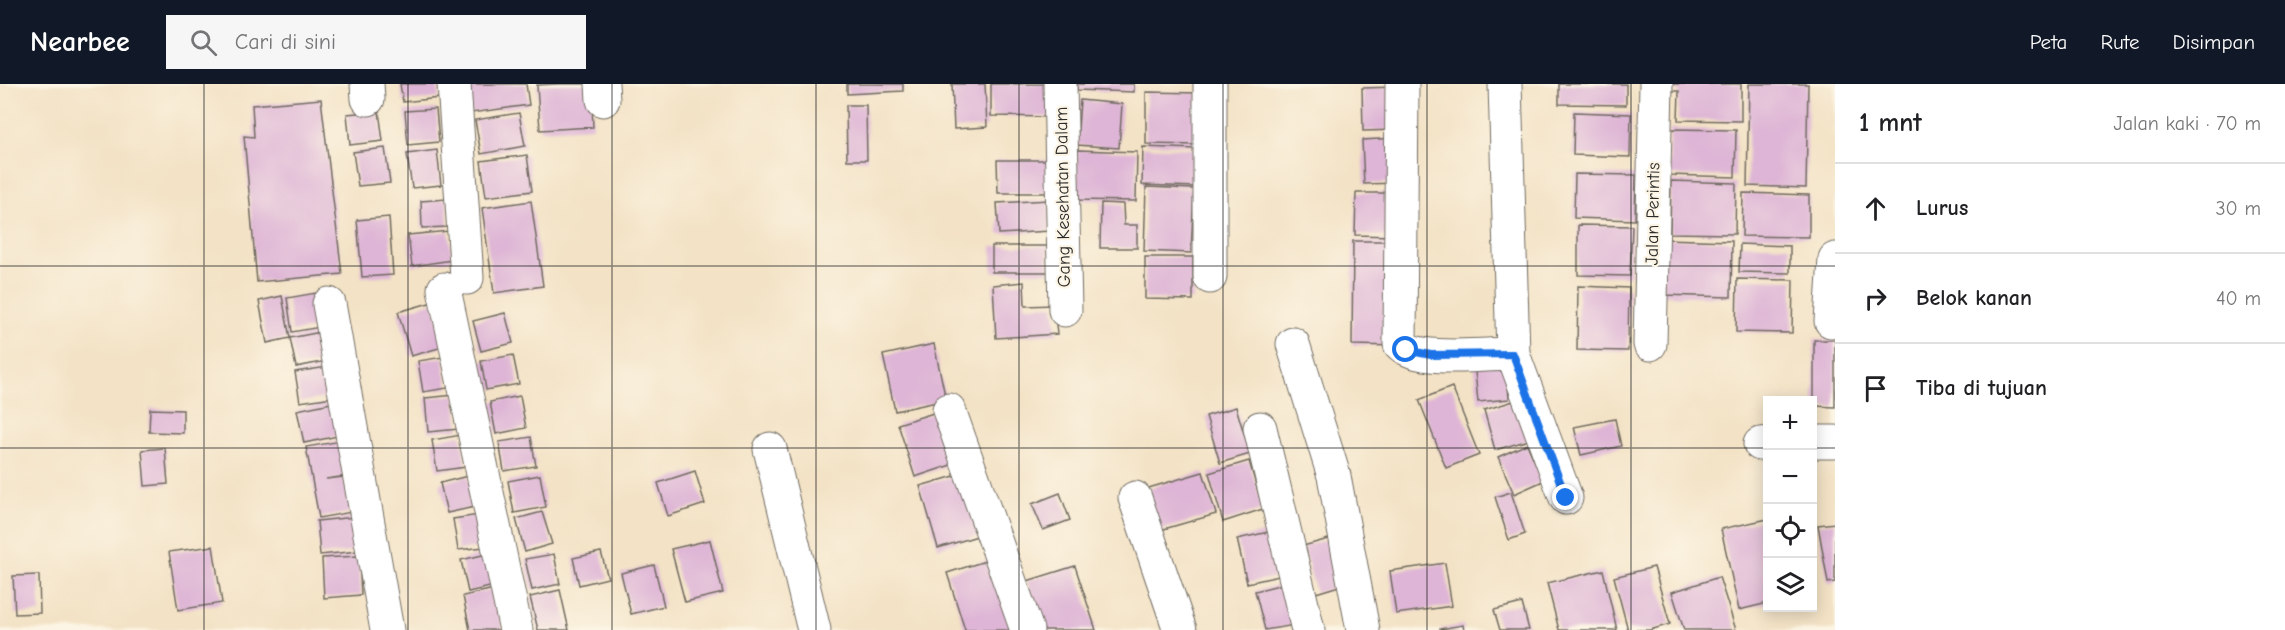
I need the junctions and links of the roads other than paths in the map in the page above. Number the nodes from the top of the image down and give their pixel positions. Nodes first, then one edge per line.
1 (454, 84) edge
2 (1060, 84) edge
3 (1210, 84) edge
4 (1402, 84) edge
5 (1505, 84) edge
6 (1656, 84) edge
7 (1835, 259) edge
8 (1210, 277) dead end
9 (329, 304) dead end
10 (1065, 310) dead end
11 (1831, 321) dead end
12 (1293, 344) dead end
13 (1650, 344) dead end
14 (1513, 354) junction
15 (949, 410) dead end
16 (1260, 428) dead end
17 (1817, 442) edge
18 (1835, 442) edge
19 (770, 449) dead end
20 (1135, 498) dead end
21 (1566, 498) dead end
22 (387, 630) edge
23 (516, 630) edge
24 (814, 630) edge
25 (1027, 630) edge
26 (1180, 630) edge
27 (1308, 630) edge
28 (1363, 630) edge

1 - 23 street
2 - 10 street, Gang Kesehatan Dalam
3 - 8 street
4 - 14 street
5 - 14 street
6 - 13 street, Jalan Perintis
7 - 11 street
9 - 22 street
12 - 28 street
14 - 21 street
15 - 25 street
16 - 27 street
17 - 18 street
19 - 24 street
20 - 26 street

